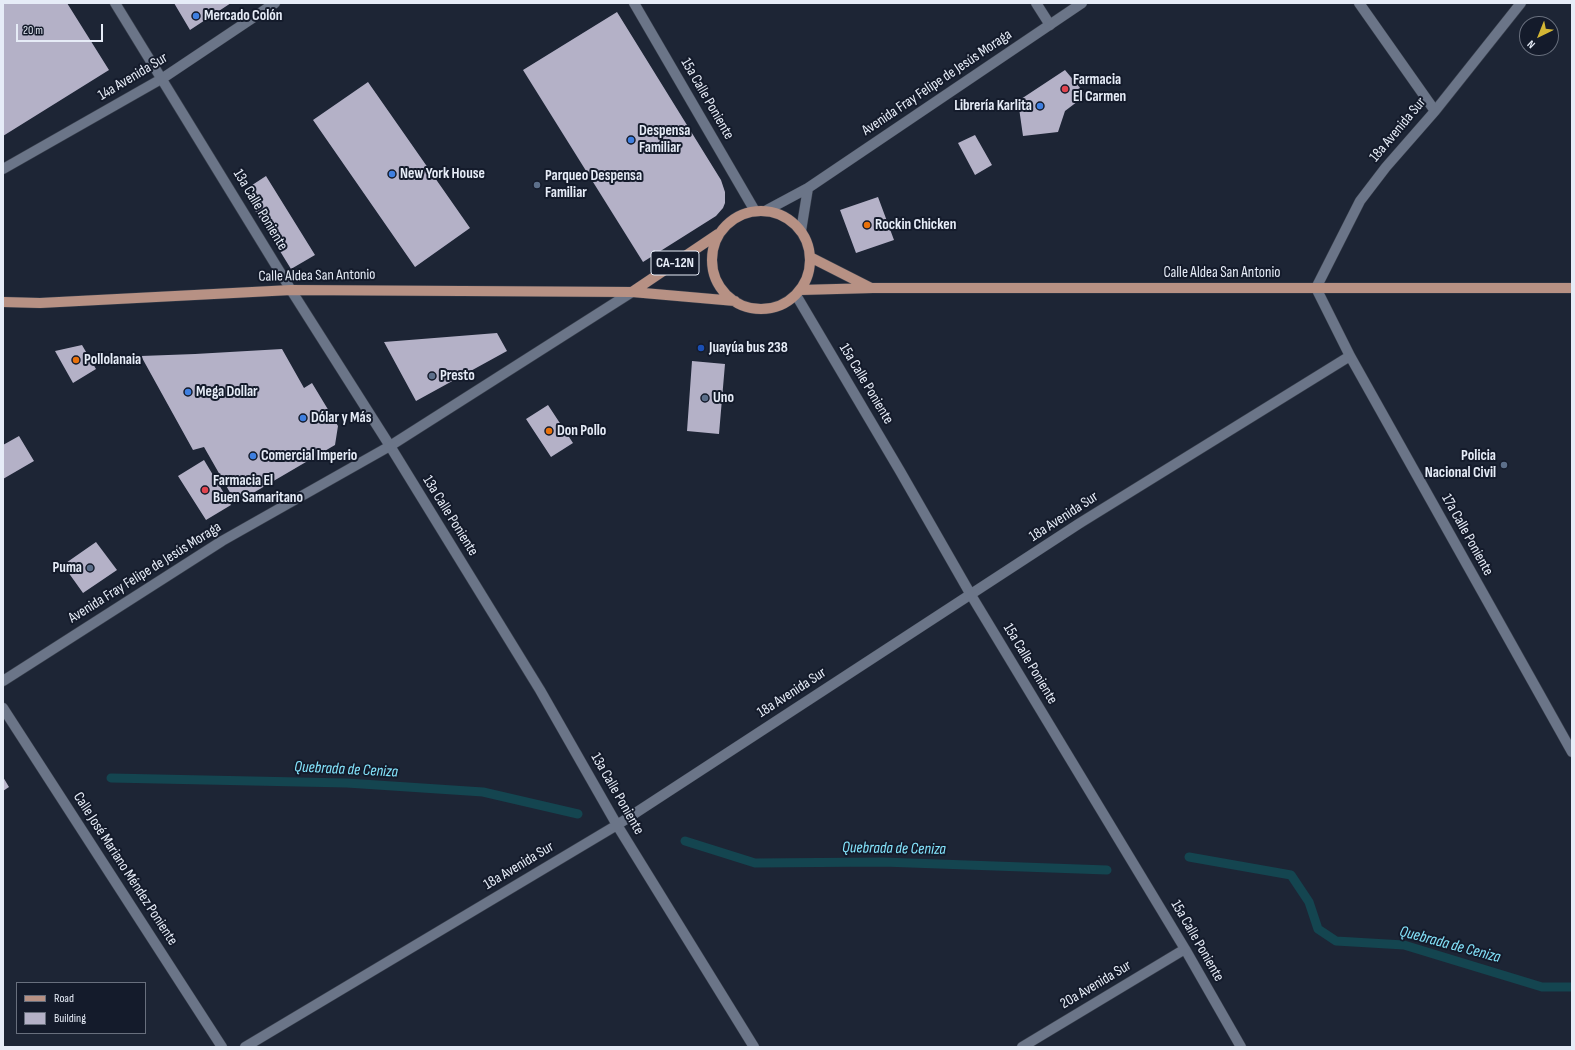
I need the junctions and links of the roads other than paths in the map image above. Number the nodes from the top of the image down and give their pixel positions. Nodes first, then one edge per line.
1 (115, 3) edge
2 (275, 3) edge
3 (634, 3) edge
4 (1036, 3) edge
5 (1082, 3) edge
6 (1359, 3) edge
7 (1521, 3) edge
8 (1050, 25) junction
9 (163, 78) junction
10 (1435, 111) junction
11 (3, 169) edge
12 (808, 188) junction
13 (766, 210) junction
14 (755, 211) junction
15 (801, 231) junction
16 (718, 234) junction
17 (810, 257) junction
18 (873, 288) junction
19 (1316, 288) junction
20 (1572, 288) edge
21 (291, 290) junction
22 (632, 292) junction
23 (798, 292) junction
24 (735, 301) junction
25 (3, 302) edge
26 (1350, 356) junction
27 (390, 446) junction
28 (970, 595) junction
29 (3, 681) edge
30 (3, 708) edge
31 (1572, 752) edge
32 (617, 825) junction
33 (1185, 948) junction
34 (222, 1047) edge
35 (245, 1047) edge
36 (754, 1047) edge
37 (1022, 1047) edge
38 (1241, 1047) edge

1 - 9 street, 13a Calle Poniente
2 - 9 street, 14a Avenida Sur
3 - 14 street, 15a Calle Poniente
4 - 8 street
5 - 8 street, Avenida Fray Felipe de Jesús Moraga
6 - 10 street
7 - 10 street, 18a Avenida Sur
8 - 12 street, Avenida Fray Felipe de Jesús Moraga
9 - 11 street, 14a Avenida Sur
9 - 21 street, 13a Calle Poniente
10 - 19 street, 18a Avenida Sur
12 - 13 street, Avenida Fray Felipe de Jesús Moraga
12 - 15 street
13 - 14 main road
13 - 15 main road
14 - 16 main road
15 - 17 main road
16 - 22 main road, CA-12N
16 - 24 main road
17 - 18 main road, Calle Aldea San Antonio
17 - 23 main road
18 - 19 main road, Calle Aldea San Antonio
18 - 23 main road, Calle Aldea San Antonio
19 - 20 main road, Calle Aldea San Antonio
19 - 26 street, 17a Calle Poniente
21 - 22 main road, Calle Aldea San Antonio
21 - 25 main road, Calle Aldea San Antonio
21 - 27 street, 13a Calle Poniente
22 - 24 main road, Calle Aldea San Antonio / CA-12N
22 - 27 street, Avenida Fray Felipe de Jesús Moraga
23 - 24 main road
23 - 28 street, 15a Calle Poniente
26 - 28 street, 18a Avenida Sur
26 - 31 street, 17a Calle Poniente
27 - 29 street, Avenida Fray Felipe de Jesús Moraga
27 - 32 street, 13a Calle Poniente
28 - 32 street, 18a Avenida Sur
28 - 33 street, 15a Calle Poniente
30 - 34 street, Calle José Mariano Méndez Poniente
32 - 35 street, 18a Avenida Sur
32 - 36 street, 13a Calle Poniente
33 - 37 street, 20a Avenida Sur
33 - 38 street, 15a Calle Poniente

